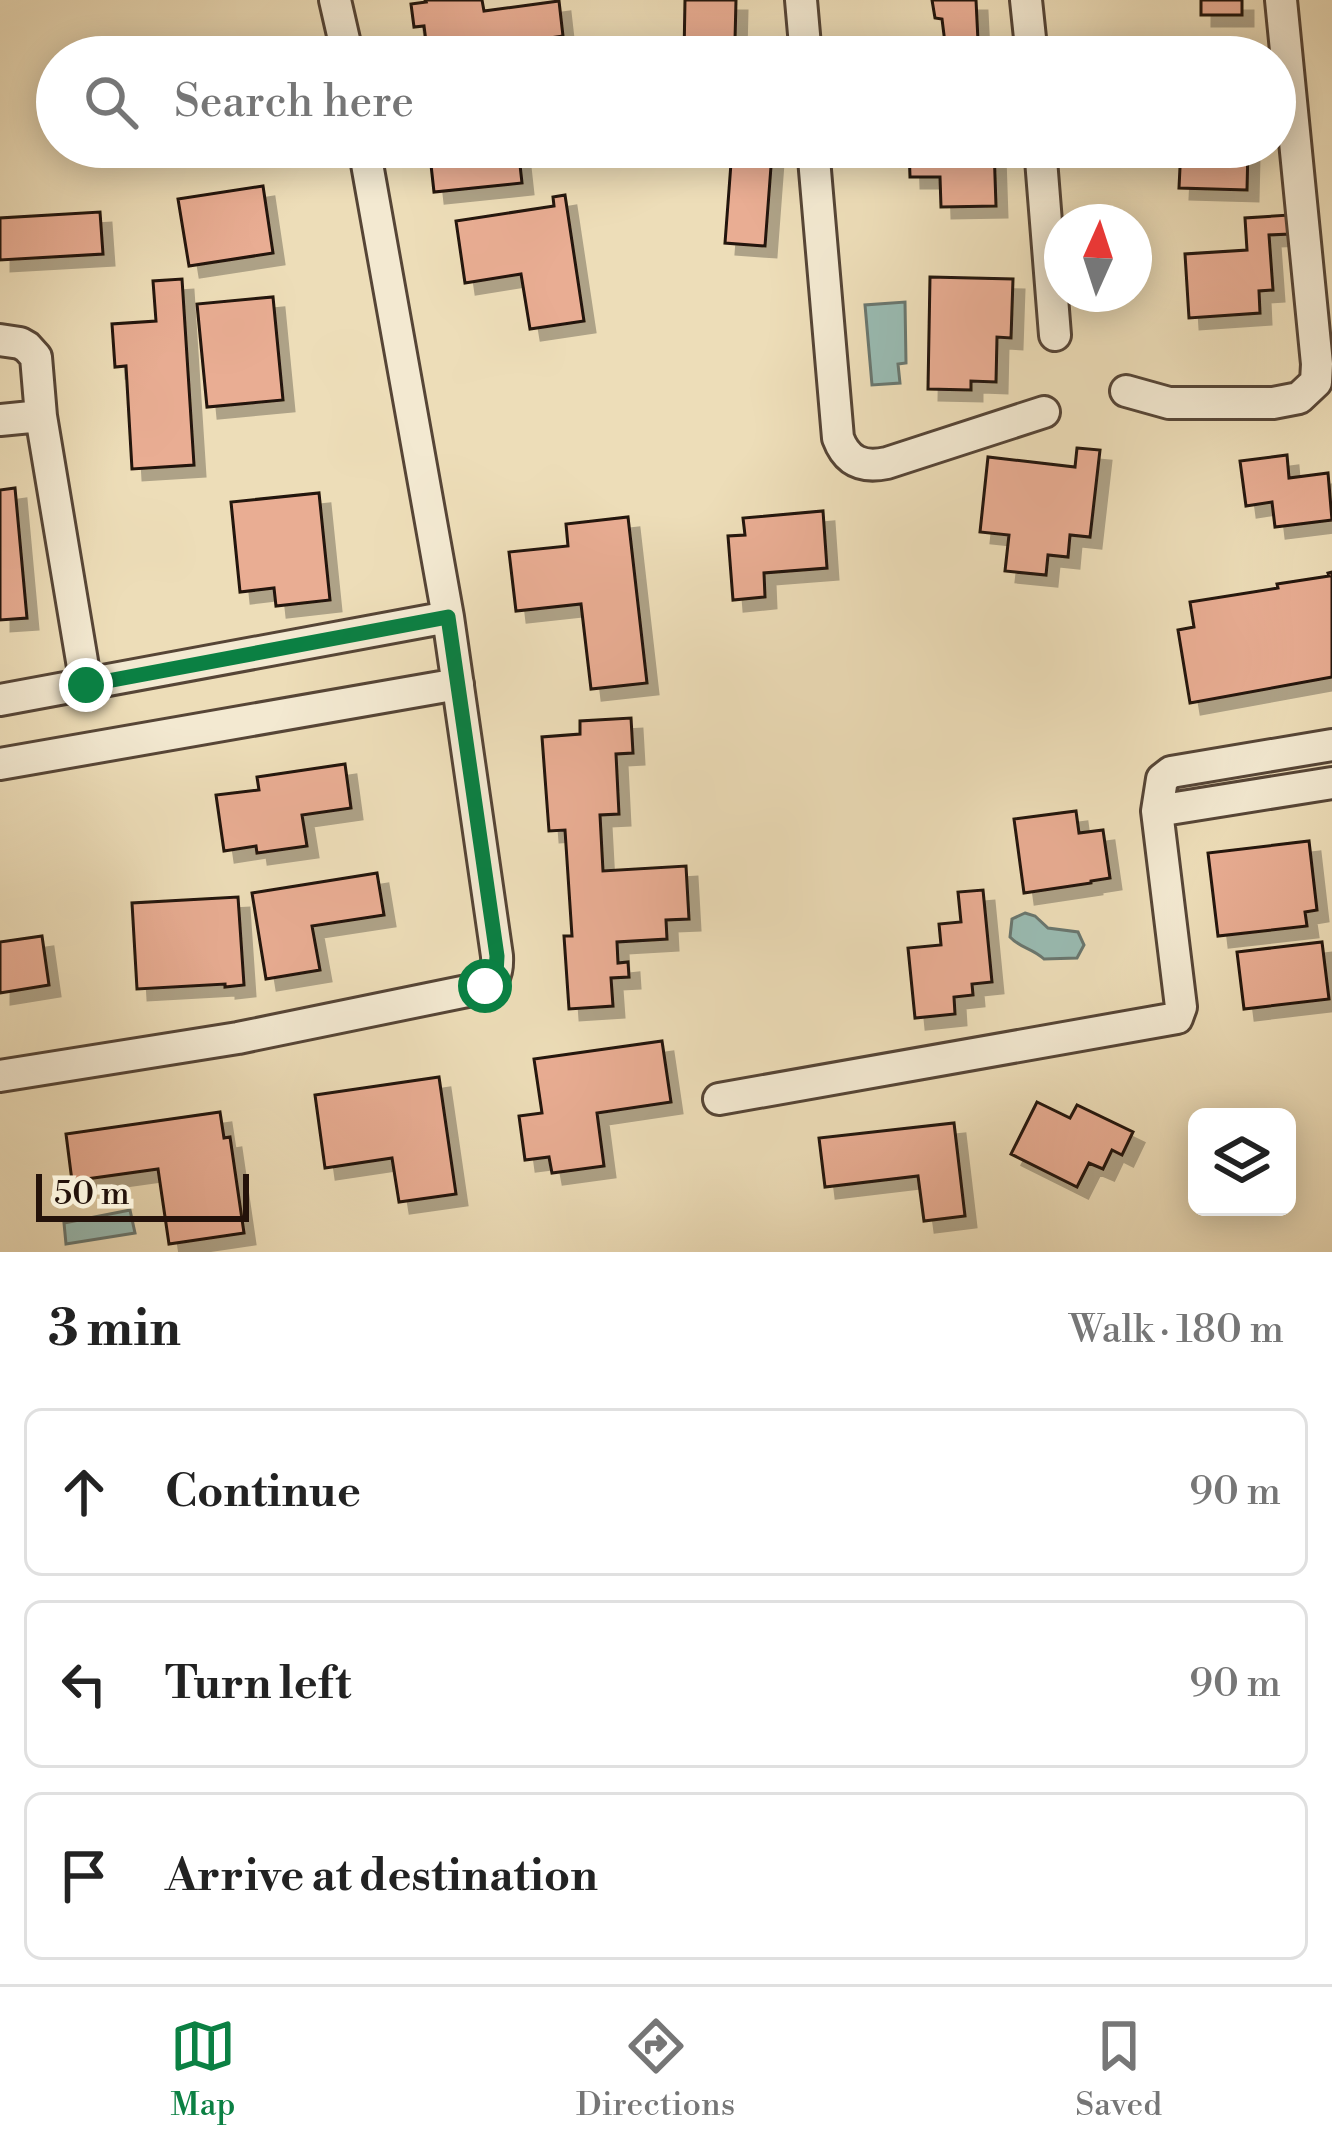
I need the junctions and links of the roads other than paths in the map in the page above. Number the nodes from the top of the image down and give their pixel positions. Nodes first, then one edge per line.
1 (335, 0) edge
2 (801, 0) edge
3 (1026, 0) edge
4 (1281, 0) edge
5 (343, 36) edge
6 (804, 36) edge
7 (1030, 36) edge
8 (1285, 36) edge
9 (1296, 148) edge
10 (368, 168) edge
11 (815, 168) edge
12 (1042, 168) edge
13 (1054, 335) dead end
14 (0, 340) edge
15 (1126, 391) dead end
16 (1044, 412) dead end
17 (41, 416) junction
18 (0, 420) edge
19 (448, 617) junction
20 (458, 684) junction
21 (86, 685) junction
22 (0, 700) edge
23 (1332, 745) edge
24 (0, 764) edge
25 (1332, 783) edge
26 (1156, 811) junction
27 (0, 1076) edge
28 (719, 1099) dead end

1 - 5 street
2 - 6 street
3 - 7 street
4 - 8 street
9 - 15 street
10 - 19 street
11 - 16 street
12 - 13 street
14 - 17 street
17 - 18 street
17 - 21 street
19 - 20 street
19 - 21 street
20 - 24 street
20 - 27 street
21 - 22 street
23 - 26 street
25 - 26 street
26 - 28 street

